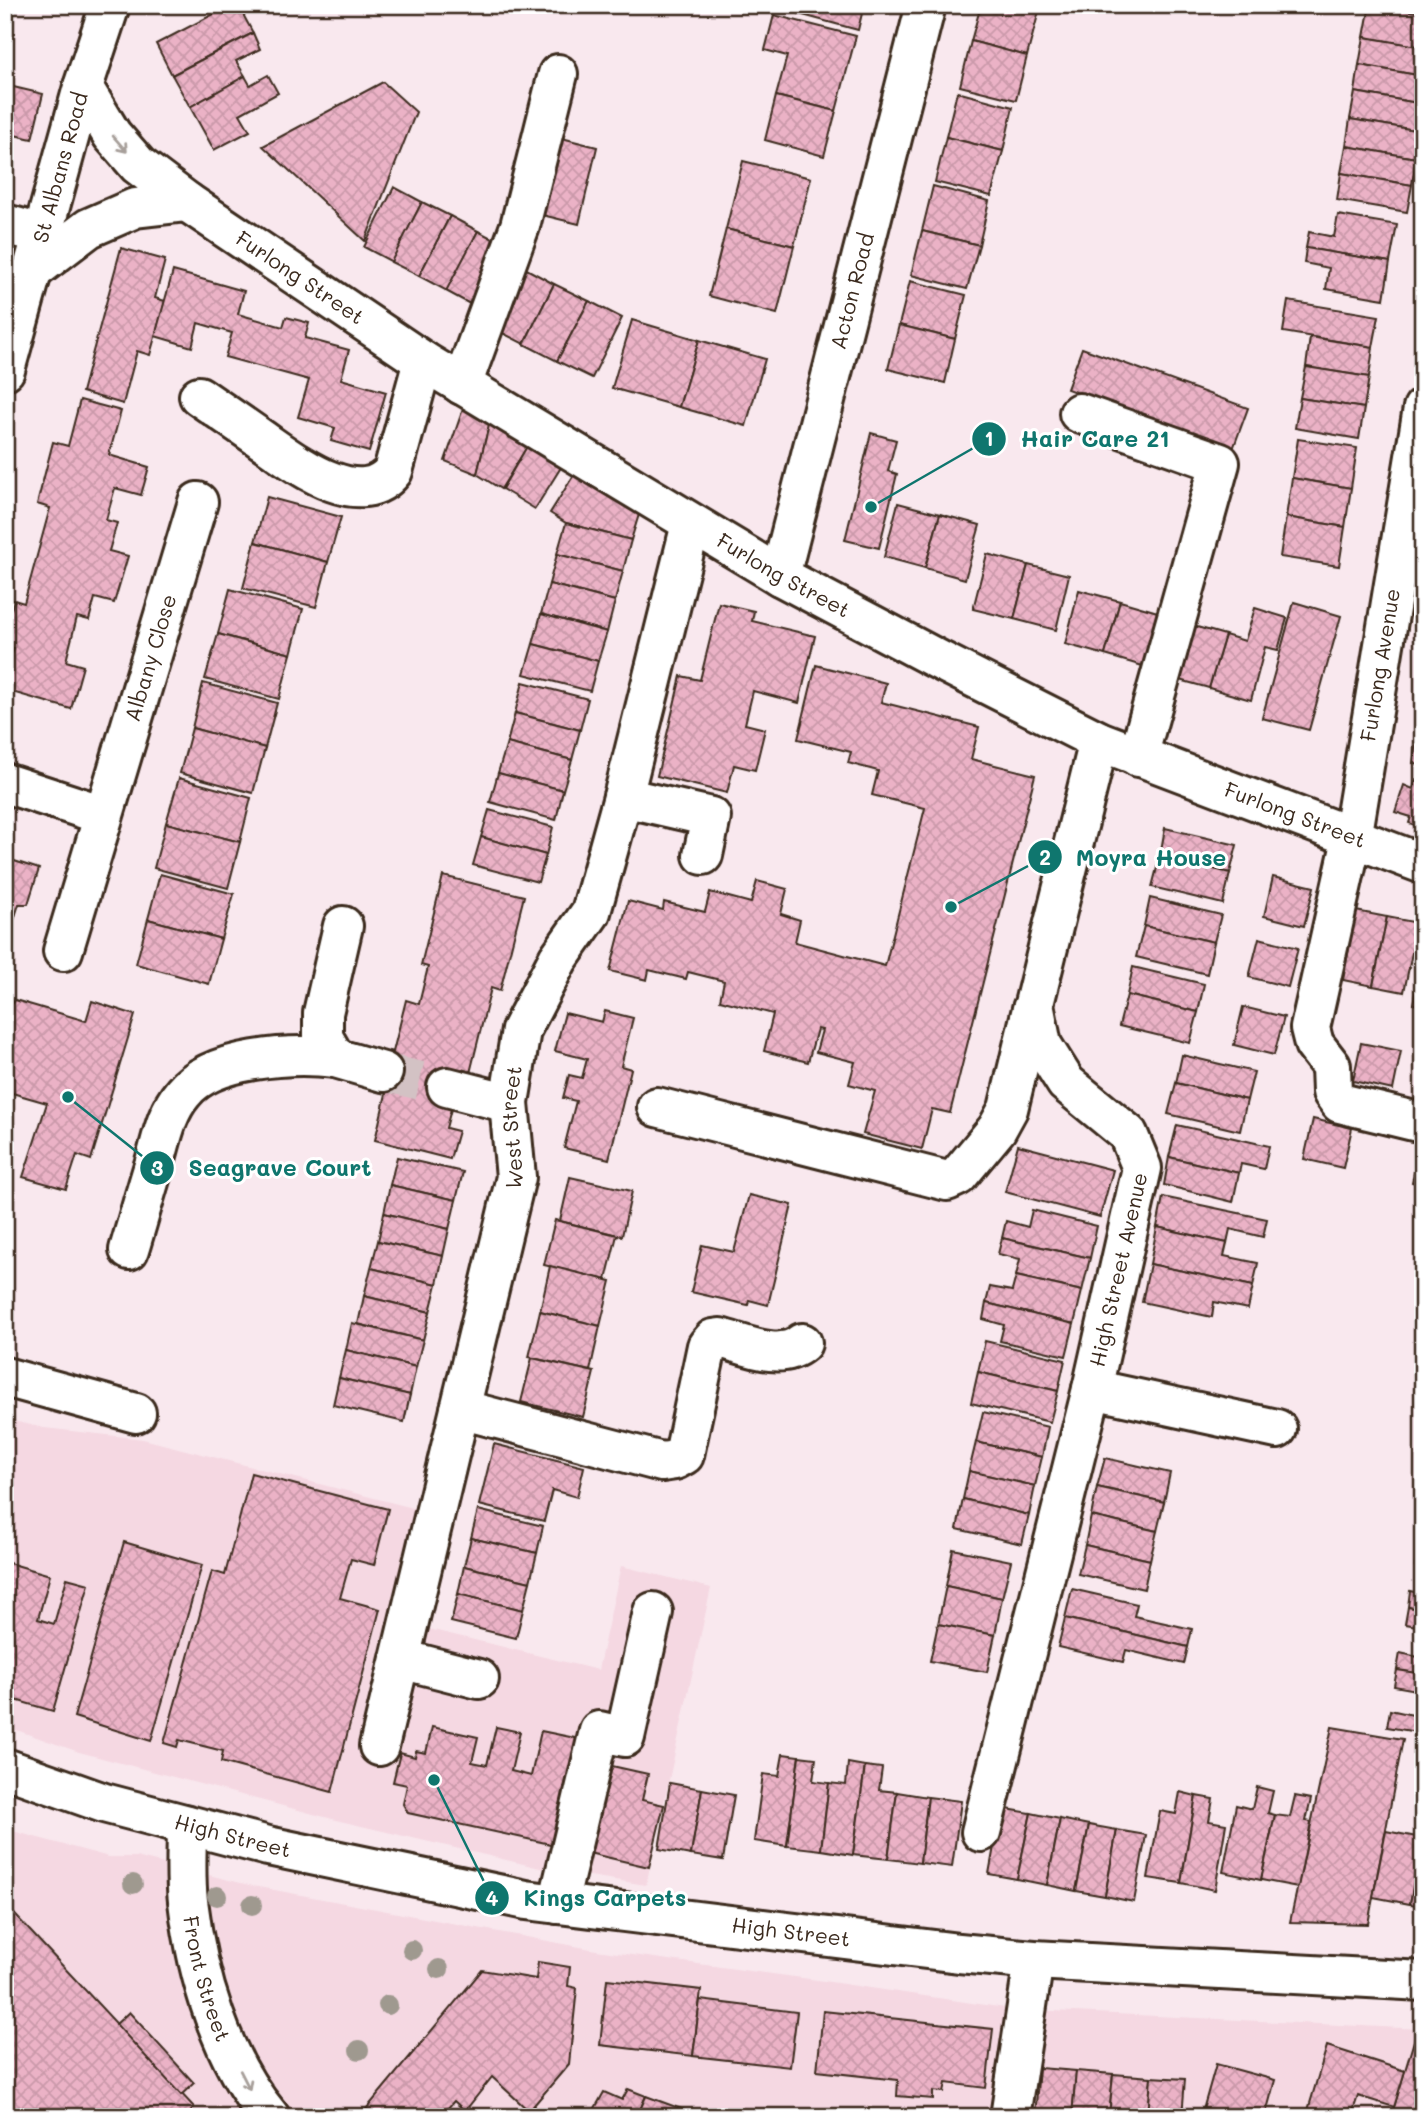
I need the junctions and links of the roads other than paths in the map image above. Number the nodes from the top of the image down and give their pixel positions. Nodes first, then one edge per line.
1 (926, 5) edge
2 (103, 7) edge
3 (558, 74) dead end
4 (83, 87) junction
5 (187, 202) junction
6 (5, 224) edge
7 (42, 234) junction
8 (31, 272) junction
9 (423, 361) junction
10 (5, 370) edge
11 (462, 385) junction
12 (199, 396) dead end
13 (1423, 408) edge
14 (1079, 413) dead end
15 (198, 502) dead end
16 (691, 524) junction
17 (780, 576) junction
18 (1099, 741) junction
19 (1138, 757) junction
20 (5, 783) edge
21 (623, 797) junction
22 (103, 815) junction
23 (1352, 839) junction
24 (703, 855) dead end
25 (1423, 864) edge
26 (344, 926) dead end
27 (63, 951) dead end
28 (1034, 1003) junction
29 (335, 1058) junction
30 (383, 1072) tunnel mouth
31 (447, 1087) tunnel mouth
32 (509, 1103) junction
33 (657, 1107) dead end
34 (1414, 1121) dead end
35 (129, 1250) dead end
36 (802, 1343) dead end
37 (5, 1377) edge
38 (1092, 1389) junction
39 (460, 1409) junction
40 (136, 1413) dead end
41 (1278, 1429) dead end
42 (653, 1612) dead end
43 (401, 1660) junction
44 (479, 1679) dead end
45 (379, 1746) dead end
46 (5, 1768) edge
47 (187, 1825) junction
48 (981, 1832) dead end
49 (558, 1903) junction
50 (1034, 1960) junction
51 (1423, 1981) edge
52 (270, 2117) edge
53 (1010, 2117) edge

1 - 17 street, Acton Road
2 - 4 street, St Albans Road
3 - 11 street
4 -> 5 street, Furlong Street
4 - 7 street, St Albans Road
5 - 8 street
5 - 9 street, Furlong Street
6 - 7 street
7 - 8 street, St Albans Road
8 - 10 street, St Albans Road
9 - 11 street, Furlong Street
9 - 12 street
11 - 16 street, Furlong Street
13 - 23 street, Furlong Avenue
14 - 19 street
15 - 22 street, Albany Close
16 - 17 street, Furlong Street
16 - 21 street, West Street
17 - 18 street, Furlong Street
18 - 19 street, Furlong Street
18 - 28 street, High Street Avenue
19 - 23 street, Furlong Street
20 - 22 street
21 - 24 street
21 - 32 street, West Street
22 - 27 street, Albany Close
23 - 25 street, Furlong Street
23 - 34 street, Furlong Avenue
26 - 29 street
28 - 33 street
28 - 38 street, High Street Avenue
29 - 30 street
29 - 35 street
31 - 32 street
32 - 39 street, West Street
36 - 39 street
37 - 40 street
38 - 41 street
38 - 48 street, High Street Avenue
39 - 43 street, West Street
42 - 49 street
43 - 44 street
43 - 45 street, West Street
46 - 47 street, High Street
47 - 49 street, High Street
47 -> 52 street, Front Street
49 - 50 street, High Street
50 - 51 street, High Street
50 - 53 street

